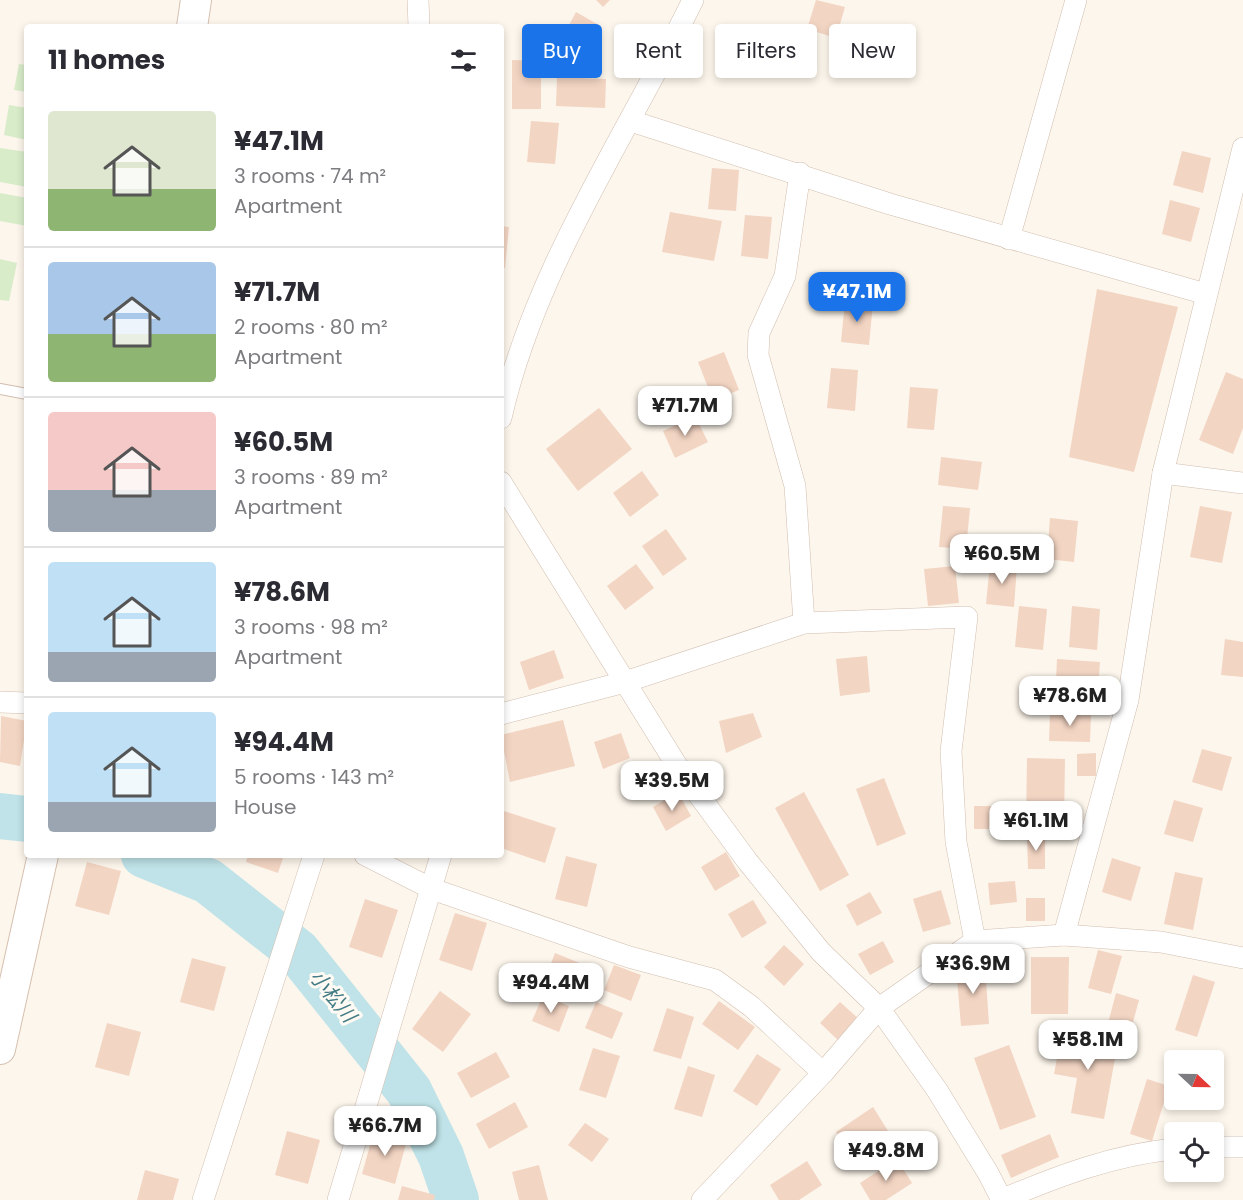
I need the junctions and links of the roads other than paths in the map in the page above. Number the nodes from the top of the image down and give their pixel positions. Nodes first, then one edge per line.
1 (196, 0) edge
2 (418, 0) edge
3 (693, 0) edge
4 (1076, 0) edge
5 (192, 24) edge
6 (419, 24) edge
7 (630, 121) junction
8 (1243, 148) edge
9 (800, 173) junction
10 (1009, 238) junction
11 (1206, 294) junction
12 (0, 389) edge
13 (24, 393) edge
14 (504, 407) edge
15 (1162, 473) junction
16 (1243, 483) edge
17 (504, 487) edge
18 (804, 623) junction
19 (625, 682) junction
20 (0, 702) edge
21 (24, 703) edge
22 (504, 713) edge
23 (42, 858) edge
24 (313, 858) edge
25 (371, 858) edge
26 (440, 858) edge
27 (432, 889) junction
28 (1064, 935) junction
29 (975, 942) junction
30 (1243, 958) edge
31 (879, 1008) junction
32 (0, 1049) edge
33 (823, 1073) junction
34 (1224, 1147) edge
35 (1243, 1147) edge
36 (1164, 1150) edge
37 (203, 1200) edge
38 (338, 1200) edge
39 (702, 1200) edge
40 (1001, 1200) edge

1 - 5 street
2 - 6 street
3 - 7 street
4 - 10 street
7 - 9 street
7 - 14 street
8 - 11 street
9 - 10 street
9 - 18 street
10 - 11 street
11 - 15 street
12 - 13 lane
15 - 16 street
15 - 28 street
17 - 19 street
18 - 19 street
18 - 29 street
19 - 22 street
19 - 31 street
20 - 21 street
23 - 32 street
24 - 37 street
25 - 27 street
26 - 27 street
27 - 33 street
27 - 38 street
28 - 29 street
28 - 30 street
29 - 31 street
31 - 33 street
31 - 40 street
33 - 39 street
34 - 35 street
36 - 40 street

